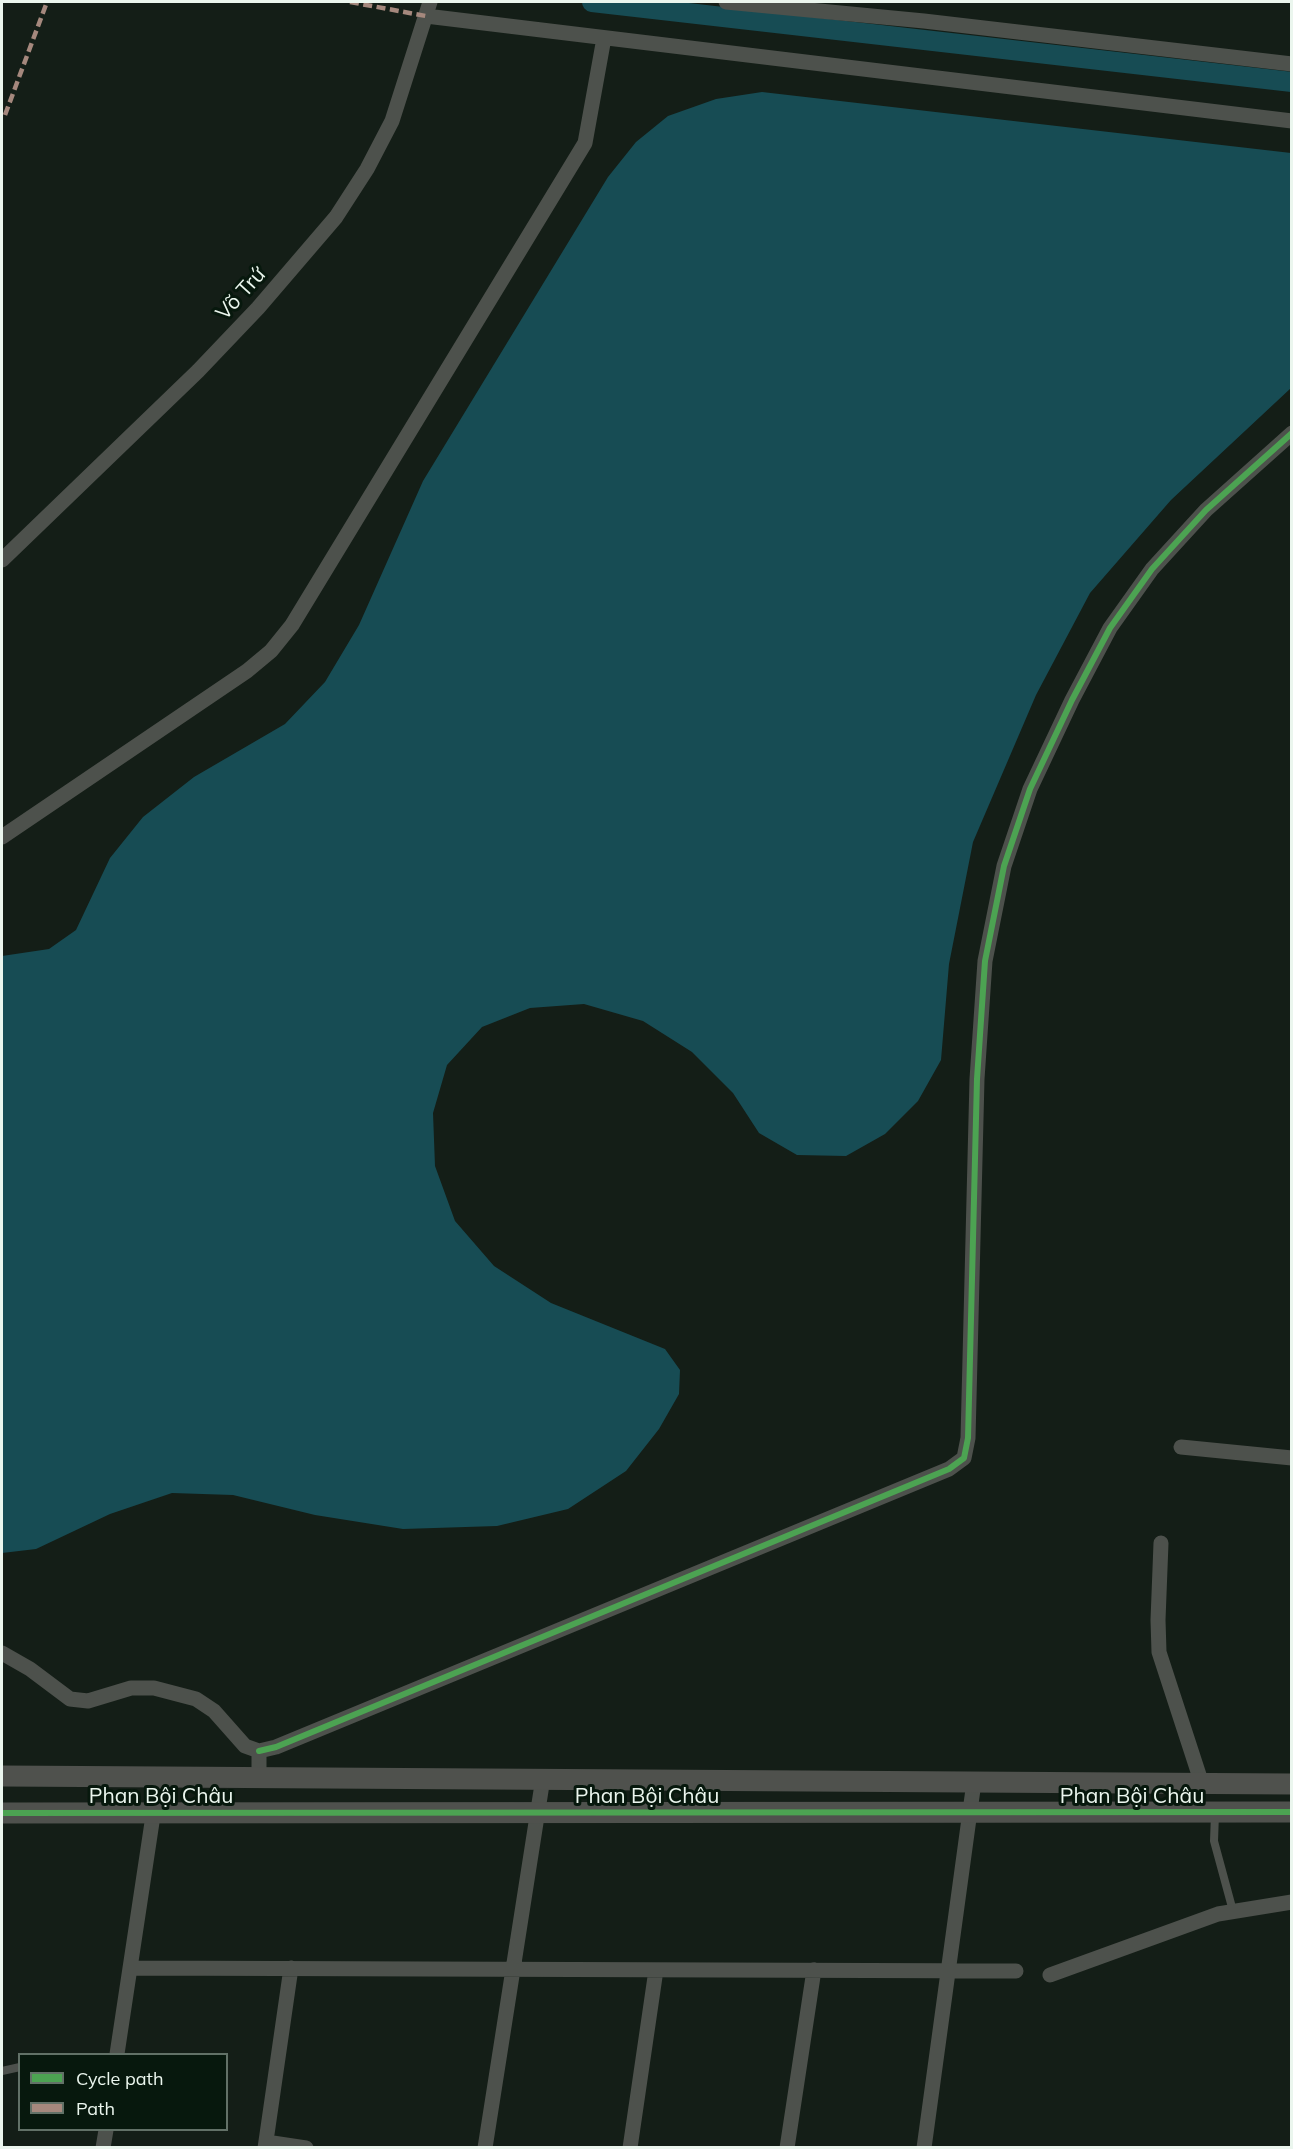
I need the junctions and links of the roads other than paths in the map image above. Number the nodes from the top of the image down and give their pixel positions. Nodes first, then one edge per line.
1 (726, 2) edge
2 (428, 9) edge
3 (604, 38) junction
4 (1292, 64) edge
5 (1292, 121) edge
6 (1292, 433) edge
7 (2, 560) edge
8 (2, 837) edge
9 (1180, 1447) dead end
10 (1292, 1458) edge
11 (1161, 1544) dead end
12 (2, 1653) edge
13 (259, 1751) junction
14 (2, 1776) edge
15 (159, 1776) junction
16 (259, 1776) junction
17 (543, 1778) junction
18 (974, 1782) junction
19 (1202, 1784) junction
20 (1292, 1784) edge
21 (1292, 1812) edge
22 (2, 1813) edge
23 (153, 1813) junction
24 (537, 1813) junction
25 (1215, 1813) junction
26 (970, 1814) junction
27 (1292, 1902) edge
28 (1233, 1911) junction
29 (130, 1968) junction
30 (291, 1968) junction
31 (513, 1969) junction
32 (656, 1970) junction
33 (814, 1970) junction
34 (948, 1971) junction
35 (1016, 1971) dead end
36 (1050, 1975) dead end
37 (117, 2053) edge
38 (18, 2067) edge
39 (2, 2071) edge
40 (106, 2131) edge
41 (265, 2145) edge
42 (104, 2148) edge
43 (306, 2148) edge
44 (485, 2148) edge
45 (630, 2148) edge
46 (787, 2148) edge
47 (924, 2148) edge

1 - 4 street
2 - 3 street
2 - 7 street, Võ Trứ
3 - 5 street
3 - 8 street
6 - 13 street
9 - 10 street
11 - 19 street
12 - 13 street
13 - 16 street
14 - 15 street, Phan Bội Châu
15 - 16 street, Phan Bội Châu
15 - 23 street
16 - 17 street, Phan Bội Châu
17 - 18 street, Phan Bội Châu
17 - 24 street
18 - 19 street, Phan Bội Châu
18 - 26 street
19 - 20 street, Phan Bội Châu
21 - 25 street, Phan Bội Châu
22 - 23 street, Phan Bội Châu
23 - 24 street, Phan Bội Châu
23 - 29 street
24 - 26 street, Phan Bội Châu
24 - 31 street
25 - 26 street, Phan Bội Châu
25 - 28 lane
26 - 34 street
27 - 28 street
28 - 36 street
29 - 30 street
29 - 37 street
30 - 31 street
30 - 41 street
31 - 32 street
31 - 44 street
32 - 33 street
32 - 45 street
33 - 34 street
33 - 46 street
34 - 35 street
34 - 47 street
38 - 39 lane
40 - 42 street
41 - 43 street

